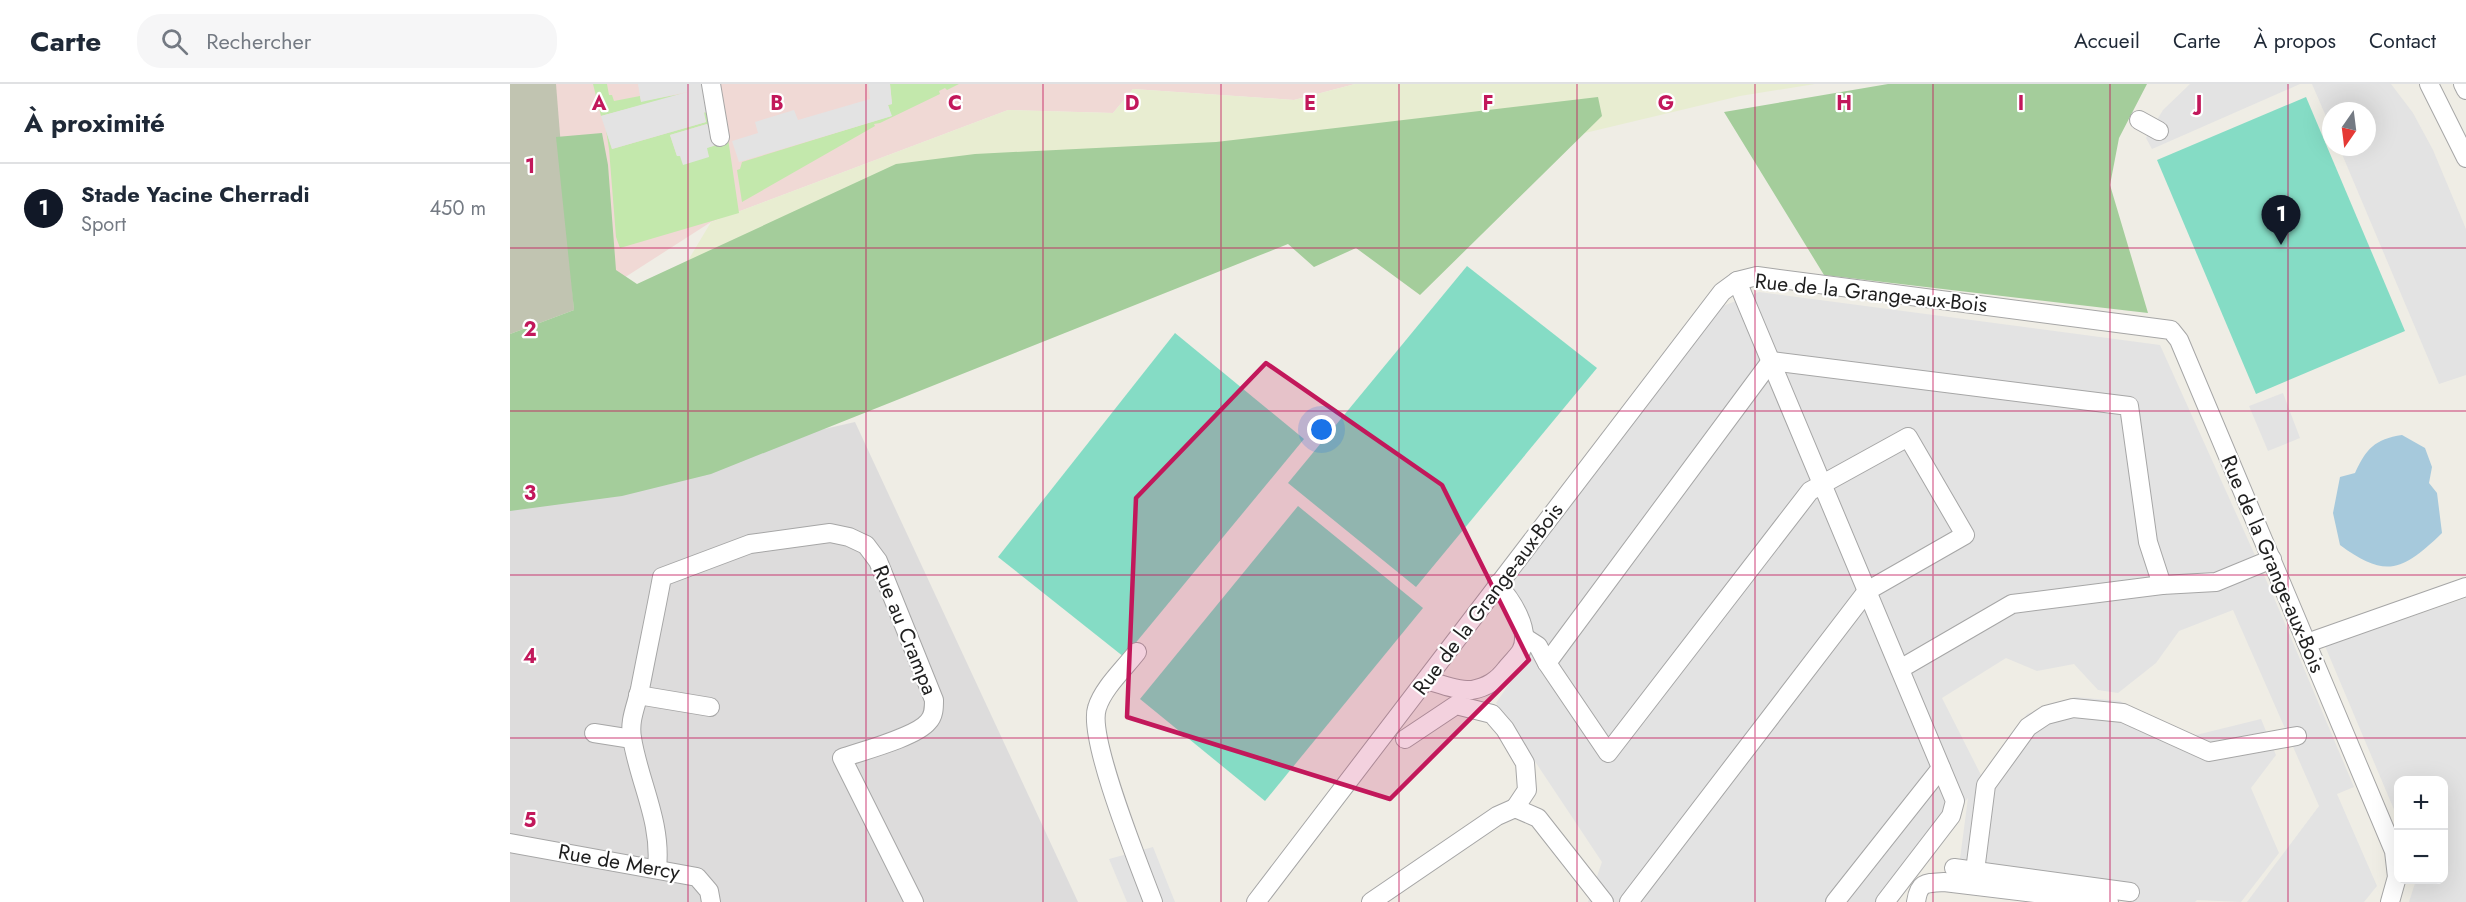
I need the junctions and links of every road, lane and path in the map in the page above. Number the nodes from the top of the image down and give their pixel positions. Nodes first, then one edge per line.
1 (711, 84) edge
2 (2429, 84) edge
3 (2463, 84) edge
4 (2466, 90) edge
5 (2139, 120) dead end
6 (2159, 131) dead end
7 (720, 137) dead end
8 (2466, 158) edge
9 (1737, 281) junction
10 (1771, 361) junction
11 (1822, 484) junction
12 (2272, 560) junction
13 (1497, 584) junction
14 (2162, 585) junction
15 (2466, 587) edge
16 (1867, 591) junction
17 (1524, 637) junction
18 (2307, 643) junction
19 (1137, 652) dead end
20 (1547, 663) junction
21 (1900, 669) junction
22 (1426, 680) junction
23 (639, 694) junction
24 (710, 708) dead end
25 (594, 733) dead end
26 (2297, 736) dead end
27 (632, 739) junction
28 (1405, 739) dead end
29 (1941, 768) junction
30 (1515, 808) junction
31 (510, 843) edge
32 (657, 868) junction
33 (1954, 868) dead end
34 (1975, 871) junction
35 (1903, 879) junction
36 (2130, 892) dead end
37 (1917, 896) edge
38 (711, 902) edge
39 (914, 902) edge
40 (1153, 902) edge
41 (1256, 902) edge
42 (1371, 902) edge
43 (1604, 902) edge
44 (1629, 902) edge
45 (1835, 902) edge
46 (1885, 902) edge
47 (2109, 902) edge
48 (2390, 902) edge

1 - 7 street
2 - 8 street
3 - 4 street
5 - 6 street
9 - 10 street
9 - 12 street, Rue de la Grange-aux-Bois
9 - 13 street, Rue de la Grange-aux-Bois
10 - 11 street
10 - 14 street
10 - 20 street
11 - 16 street
11 - 16 street
11 - 20 street
12 - 14 street
12 - 18 street, Rue de la Grange-aux-Bois
13 - 17 street
13 - 22 street, Rue de la Grange-aux-Bois
14 - 21 street
15 - 18 street
16 - 21 street
16 - 44 street
17 - 20 street
17 - 22 street
18 - 48 street, Rue de la Grange-aux-Bois
19 - 40 street
21 - 29 street
22 - 41 street, Rue de la Grange-aux-Bois
23 - 24 street
23 - 27 street, Rue au Crampa
23 - 39 street, Rue au Crampa
25 - 27 street
26 - 34 street
27 - 32 street, Rue au Crampa
28 - 30 street
29 - 35 street
29 - 45 street
30 - 42 street
30 - 43 street
31 - 32 street, Rue de Mercy
32 - 38 street, Rue de Mercy
33 - 34 street
34 - 36 street
35 - 37 street
35 - 46 street
37 - 47 street

